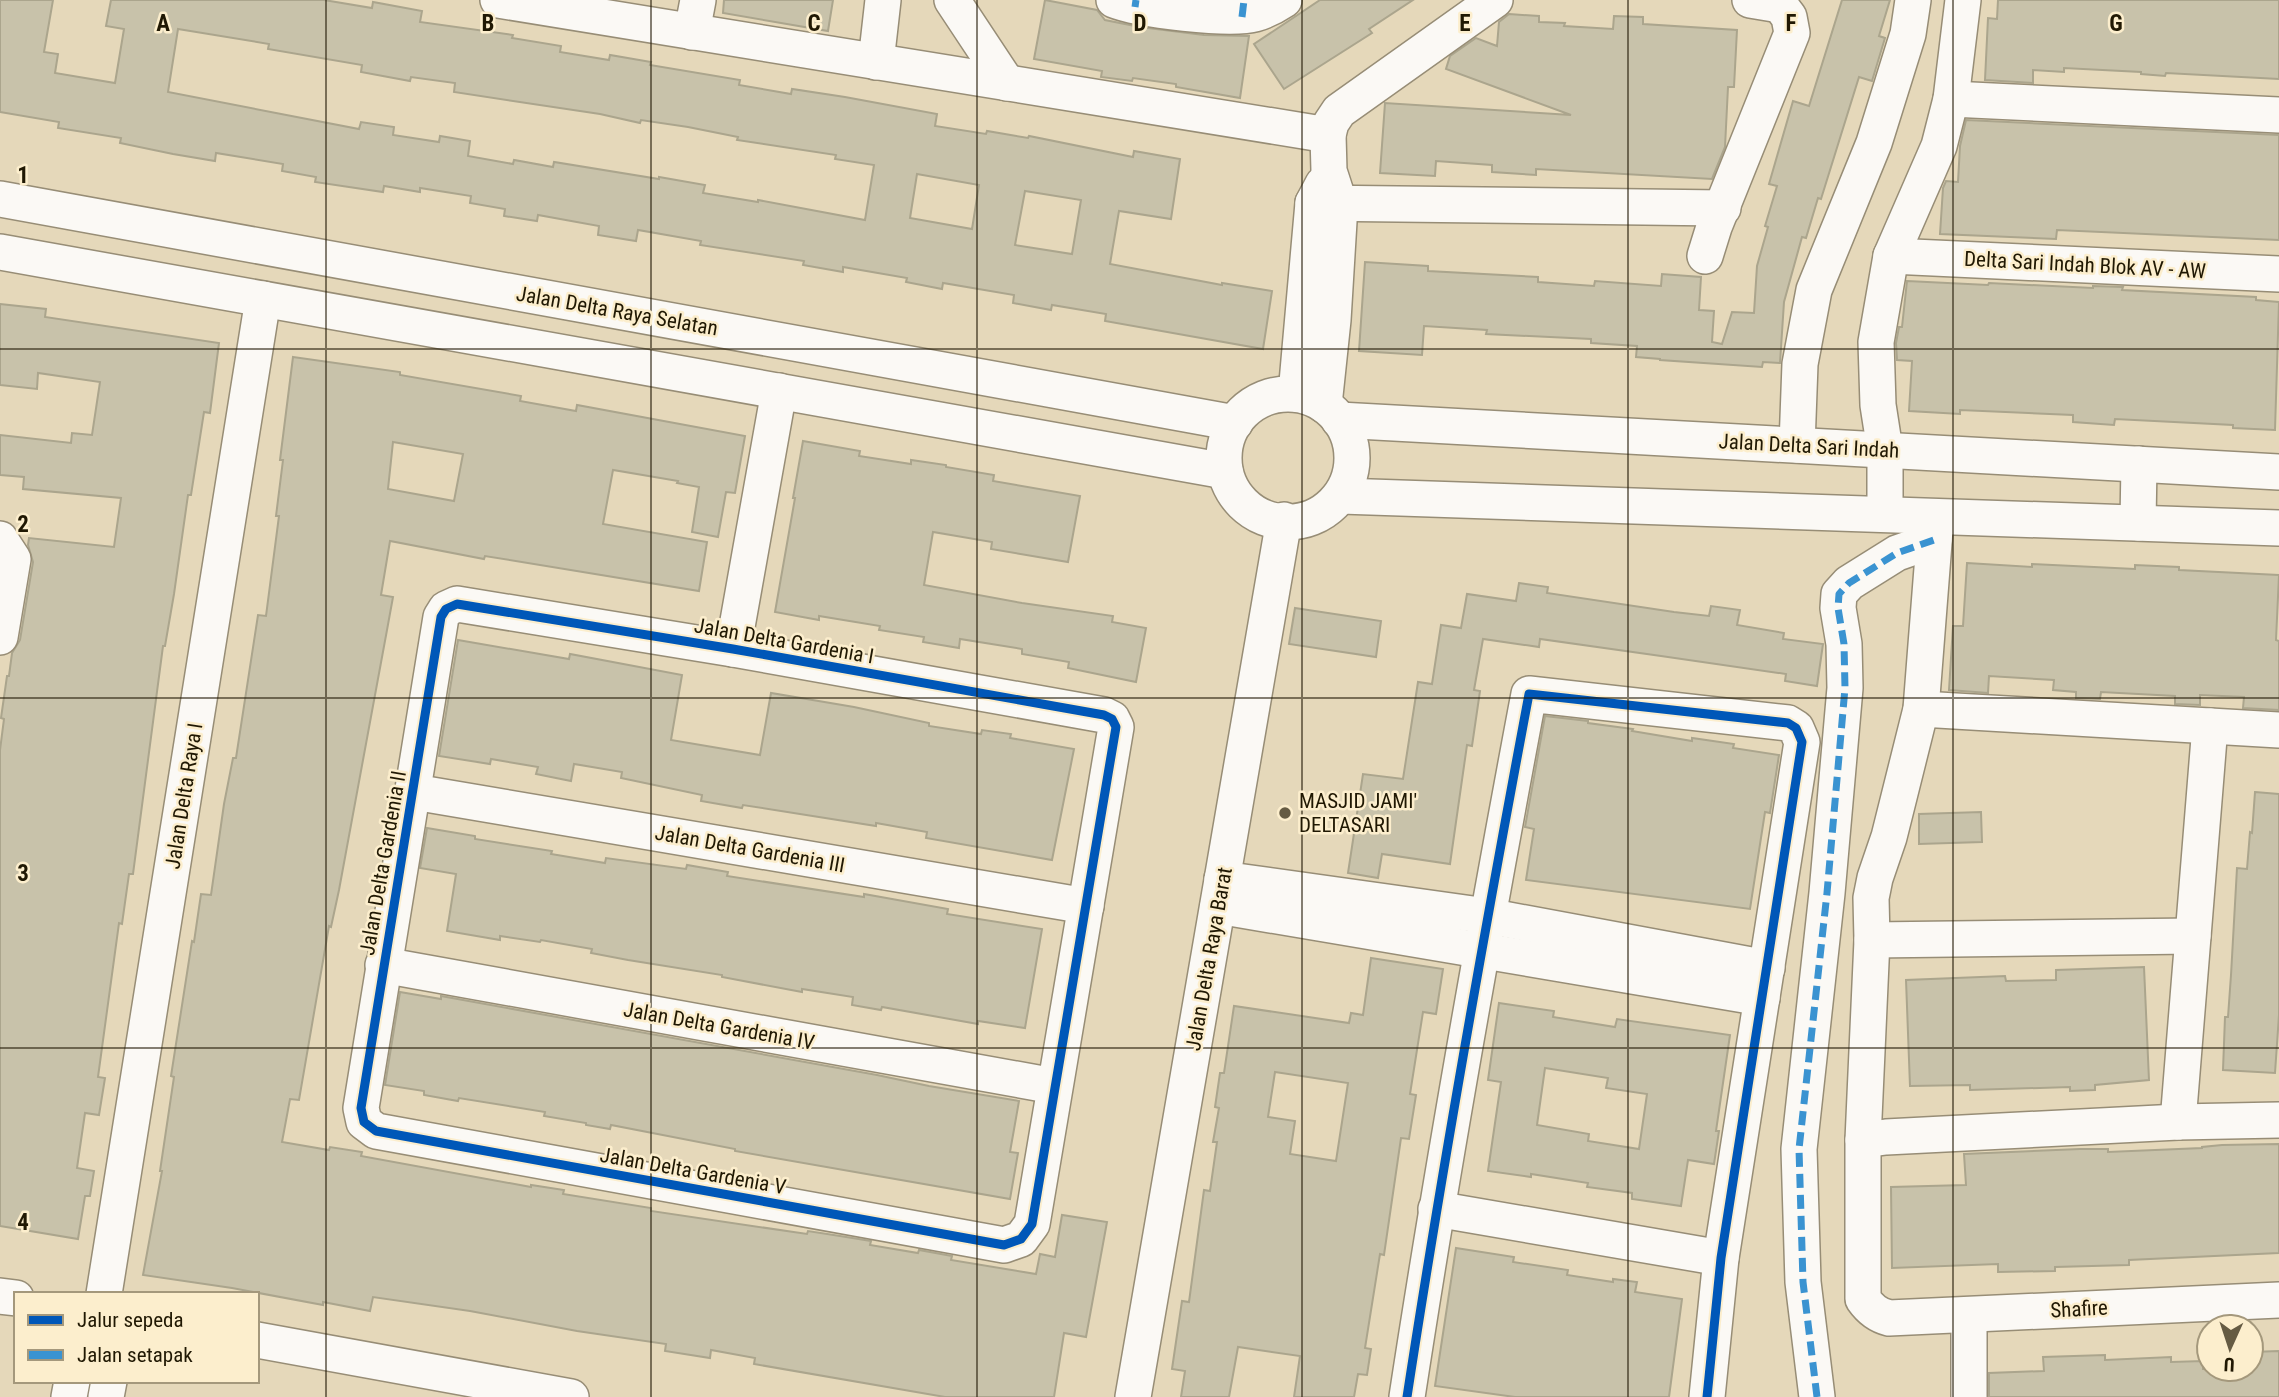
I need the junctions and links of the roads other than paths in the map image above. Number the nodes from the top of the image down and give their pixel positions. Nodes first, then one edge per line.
1 (883, 0) edge
2 (952, 0) edge
3 (1284, 0) edge
4 (1495, 0) edge
5 (1750, 0) edge
6 (1913, 0) edge
7 (1963, 0) edge
8 (516, 1) edge
9 (1128, 2) edge
10 (1243, 8) edge
11 (695, 16) edge
12 (876, 62) junction
13 (1007, 83) junction
14 (1951, 99) junction
15 (2279, 115) edge
16 (1328, 135) junction
17 (0, 199) edge
18 (1326, 215) junction
19 (0, 252) edge
20 (1891, 256) junction
21 (2279, 274) edge
22 (264, 299) junction
23 (779, 391) junction
24 (1320, 406) junction
25 (1235, 423) junction
26 (1797, 445) junction
27 (1885, 450) junction
28 (2139, 464) junction
29 (1226, 471) junction
30 (2279, 472) edge
31 (1341, 496) junction
32 (1885, 514) junction
33 (1284, 520) junction
34 (2138, 523) junction
35 (1935, 528) junction
36 (2279, 528) edge
37 (0, 539) edge
38 (457, 604) joint
39 (0, 637) edge
40 (733, 649) junction
41 (1921, 709) junction
42 (2210, 726) junction
43 (2279, 730) edge
44 (414, 792) junction
45 (1220, 892) junction
46 (1086, 906) junction
47 (1484, 933) junction
48 (2193, 936) junction
49 (1872, 940) junction
50 (383, 965) junction
51 (1765, 983) junction
52 (1054, 1086) junction
53 (2279, 1120) edge
54 (2178, 1122) junction
55 (376, 1131) joint
56 (1863, 1140) junction
57 (1436, 1209) junction
58 (1721, 1258) junction
59 (104, 1292) edge
60 (2279, 1300) edge
61 (1969, 1315) junction
62 (259, 1340) edge
63 (571, 1397) edge
64 (1133, 1397) edge
65 (1407, 1397) edge
66 (1707, 1397) edge
67 (1816, 1397) edge
68 (1969, 1397) edge

1 - 12 street
2 - 13 street
3 - 10 street
4 - 16 street
5 - 18 street
6 - 26 street
7 - 14 street
8 - 11 street
9 - 10 street
11 - 12 street
12 - 13 street
13 - 16 street
14 - 15 street
14 - 20 street
16 - 18 street
17 - 25 street, Jalan Delta Raya Selatan
18 - 24 street
19 - 22 street
20 - 21 street, Delta Sari Indah Blok AV - AW
20 - 27 street
22 - 23 street
22 - 59 street, Jalan Delta Raya I
23 - 29 street
23 - 40 street
24 - 25 street
24 - 26 street, Jalan Delta Sari Indah
24 - 31 street
25 - 29 street
26 - 27 street, Jalan Delta Sari Indah
27 - 28 street, Jalan Delta Sari Indah
27 - 32 street
28 - 30 street, Jalan Delta Sari Indah
28 - 34 street
29 - 33 street
31 - 32 street
31 - 33 street
32 - 35 street
33 - 45 street, Jalan Delta Raya Barat
34 - 35 street
34 - 36 street
35 - 41 street
35 - 67 street
37 - 39 street
38 - 40 street, Jalan Delta Gardenia I
38 - 44 street, Jalan Delta Gardenia II
40 - 46 street, Jalan Delta Gardenia I
41 - 42 street
41 - 49 street
42 - 43 street
42 - 48 street
44 - 46 street, Jalan Delta Gardenia III
44 - 50 street, Jalan Delta Gardenia II
45 - 47 street
45 - 64 street, Jalan Delta Raya Barat
46 - 52 street
47 - 51 street
47 - 51 street
47 - 57 street
48 - 49 street
48 - 54 street
49 - 56 street
50 - 52 street, Jalan Delta Gardenia IV
50 - 55 street, Jalan Delta Gardenia II
51 - 58 street
52 - 55 street, Jalan Delta Gardenia V
53 - 54 street
54 - 56 street
56 - 61 street, Shafire
57 - 58 street
57 - 65 street
58 - 66 street
60 - 61 street, Shafire
61 - 68 street
62 - 63 street

